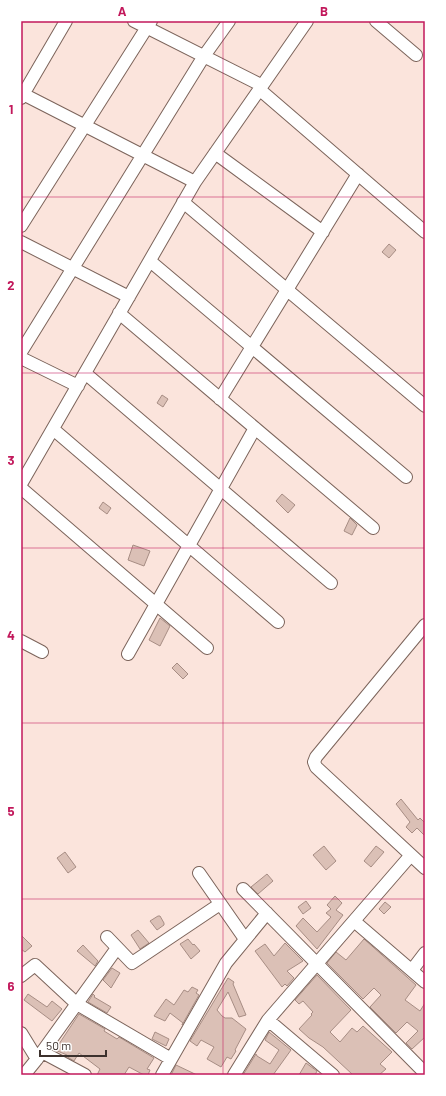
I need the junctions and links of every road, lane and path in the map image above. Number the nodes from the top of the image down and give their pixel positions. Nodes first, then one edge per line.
1 (66, 21) edge
2 (134, 21) edge
3 (229, 21) edge
4 (307, 21) edge
5 (376, 21) edge
6 (148, 24) edge
7 (416, 55) dead end
8 (204, 56) junction
9 (260, 87) junction
10 (22, 95) edge
11 (84, 126) junction
12 (215, 153) junction
13 (143, 156) junction
14 (358, 174) junction
15 (195, 182) junction
16 (183, 202) junction
17 (21, 226) edge
18 (323, 232) junction
19 (425, 232) edge
20 (21, 242) edge
21 (150, 261) junction
22 (73, 269) junction
23 (287, 290) junction
24 (129, 297) junction
25 (119, 313) junction
26 (252, 347) junction
27 (21, 352) edge
28 (21, 358) edge
29 (85, 373) junction
30 (78, 386) junction
31 (220, 399) junction
32 (425, 406) edge
33 (255, 428) junction
34 (53, 429) junction
35 (406, 477) dead end
36 (21, 484) edge
37 (21, 488) edge
38 (221, 489) junction
39 (373, 528) dead end
40 (189, 545) junction
41 (331, 583) dead end
42 (156, 604) junction
43 (278, 622) dead end
44 (425, 625) edge
45 (21, 641) edge
46 (208, 648) dead end
47 (42, 652) dead end
48 (128, 654) dead end
49 (411, 855) junction
50 (425, 868) edge
51 (199, 874) dead end
52 (243, 889) dead end
53 (220, 904) junction
54 (267, 913) junction
55 (354, 921) junction
56 (107, 937) dead end
57 (245, 940) junction
58 (117, 948) junction
59 (425, 953) edge
60 (317, 964) junction
61 (412, 970) junction
62 (21, 976) edge
63 (425, 982) edge
64 (77, 1004) junction
65 (268, 1020) junction
66 (21, 1033) edge
67 (40, 1056) junction
68 (171, 1059) junction
69 (425, 1073) edge
70 (24, 1075) edge
71 (85, 1075) edge
72 (162, 1075) edge
73 (234, 1075) edge
74 (333, 1075) edge

1 - 10 street
2 - 6 street
3 - 8 street
4 - 9 street
5 - 7 street
6 - 8 street
6 - 11 street
8 - 9 street
8 - 13 street
9 - 12 street
9 - 14 street
10 - 11 street
11 - 13 street
11 - 17 street
12 - 15 street
12 - 18 street
13 - 15 street
13 - 22 street
14 - 18 street
14 - 19 street
15 - 16 street
16 - 21 street
16 - 23 street
18 - 23 street
20 - 22 street
21 - 24 street
21 - 26 street
22 - 24 street
22 - 27 street
23 - 26 street
23 - 32 street
24 - 25 street
25 - 29 street
25 - 31 street
26 - 31 street
26 - 35 street
28 - 30 street
29 - 30 street
29 - 38 street
30 - 34 street
31 - 33 street
33 - 38 street
33 - 39 street
34 - 36 street
34 - 40 street
37 - 42 street
38 - 40 street
38 - 41 street
40 - 42 street
40 - 43 street
42 - 46 street
42 - 48 street
44 - 49 street
45 - 47 street
49 - 50 street
49 - 55 street
51 - 53 street
52 - 54 street
53 - 57 street
53 - 58 street
54 - 57 street
54 - 60 street
55 - 60 street
55 - 61 street
56 - 58 street
57 - 68 street
58 - 64 street
59 - 61 street
60 - 65 street
60 - 69 street
61 - 63 street
62 - 64 street
64 - 67 street
64 - 68 street
65 - 73 street
65 - 74 street
66 - 67 street
67 - 70 street
67 - 71 street
68 - 72 street

